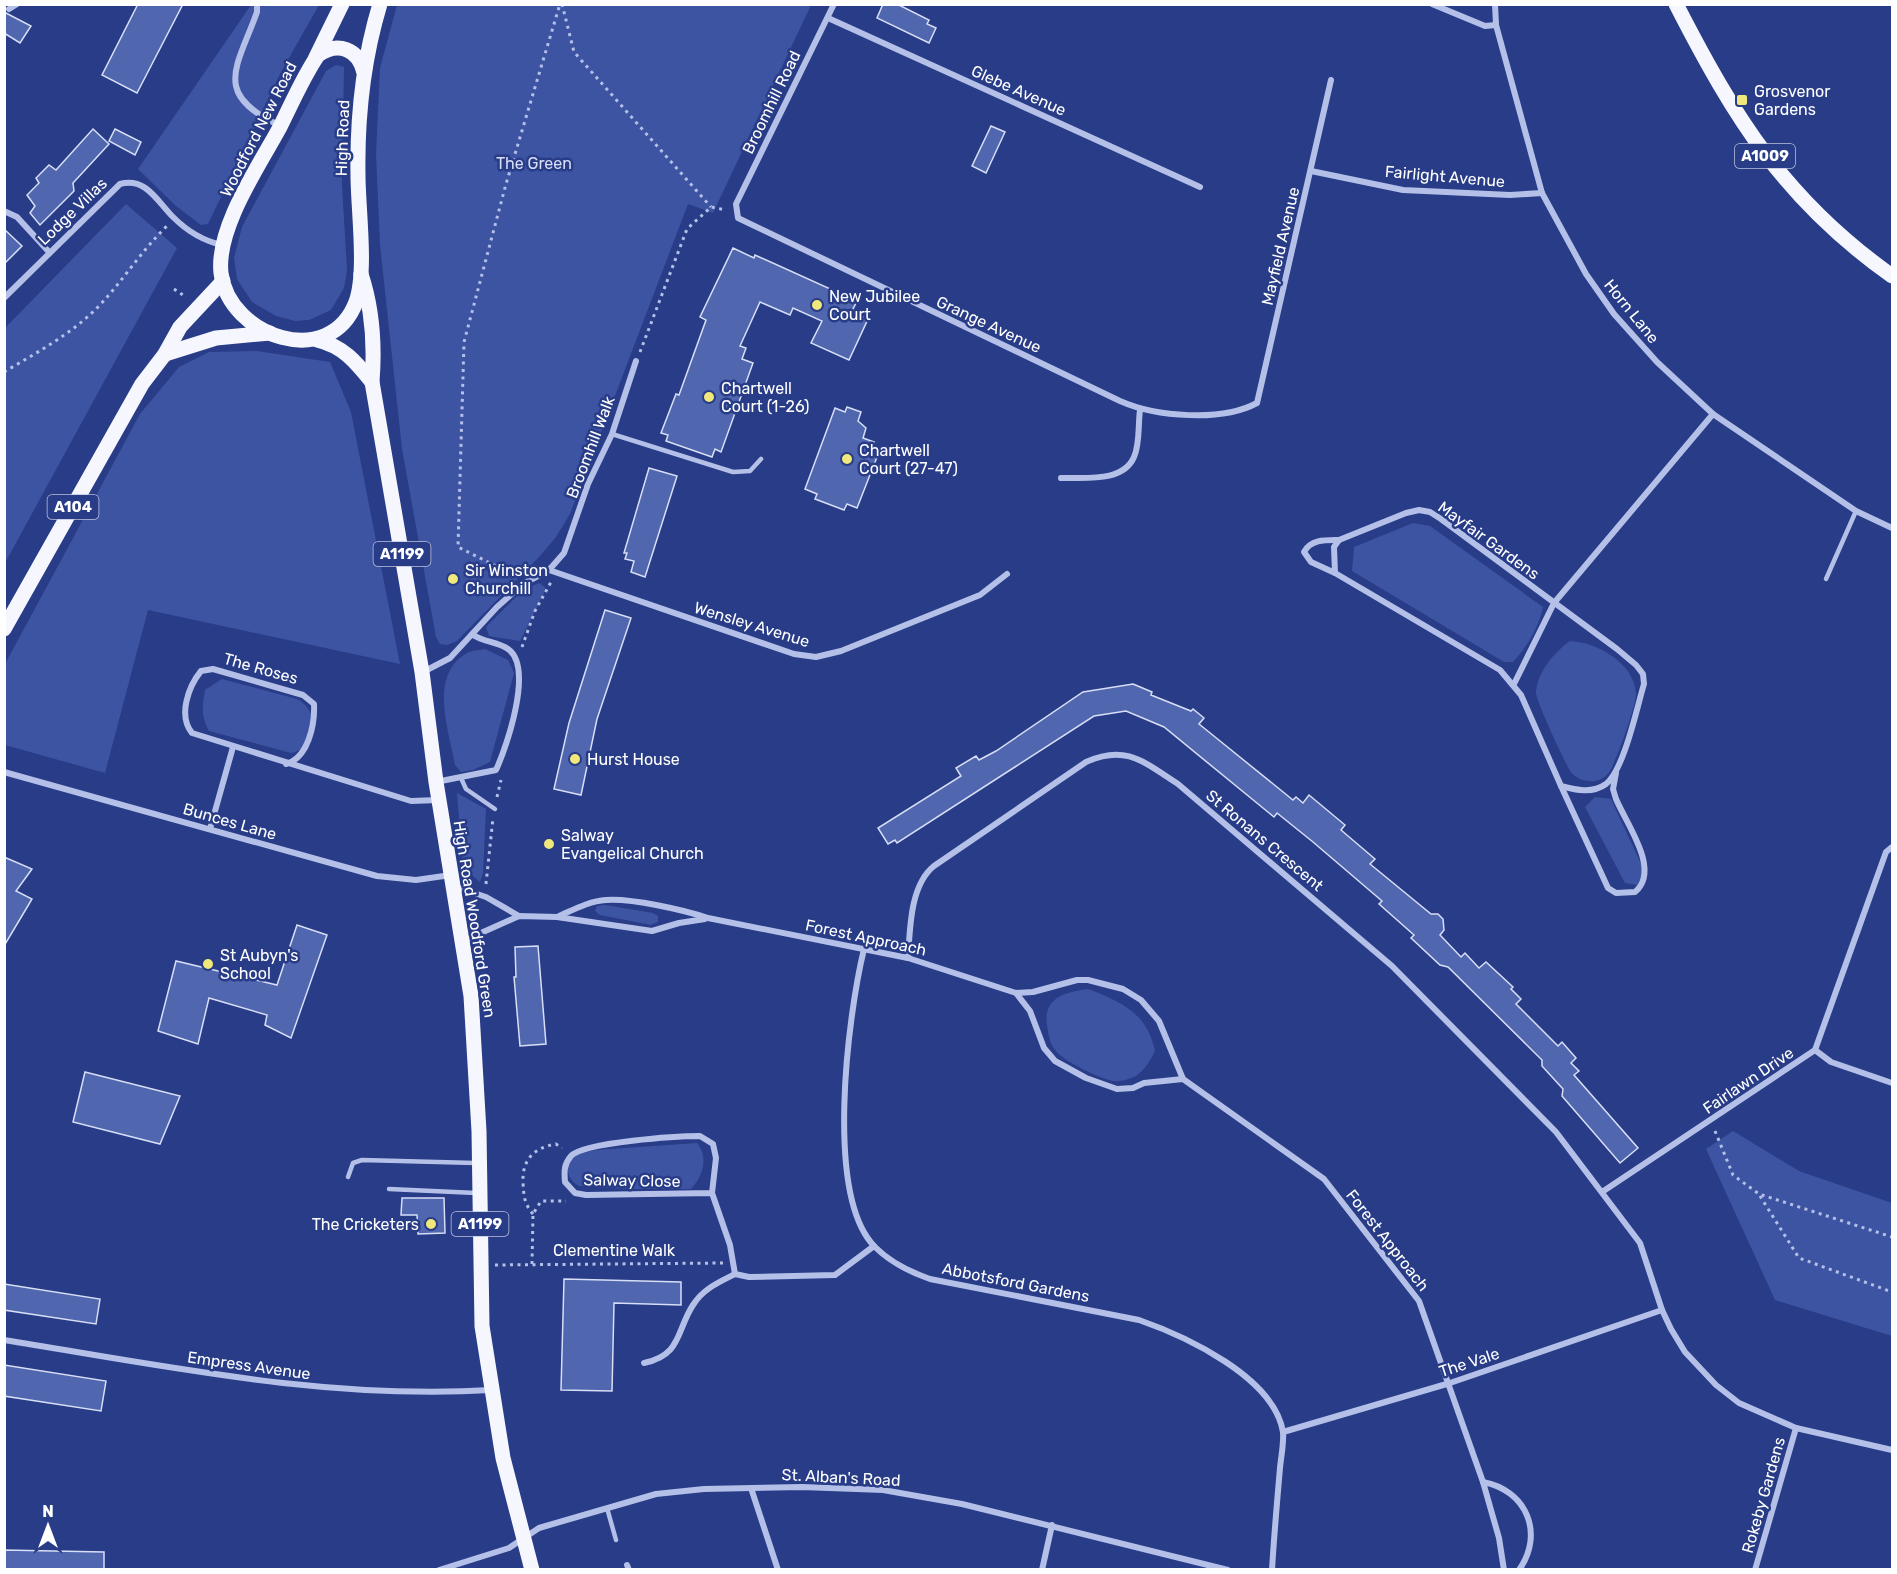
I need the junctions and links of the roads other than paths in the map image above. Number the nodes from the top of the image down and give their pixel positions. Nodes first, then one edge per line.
1 (17, 4) edge
2 (257, 4) edge
3 (342, 4) edge
4 (380, 4) edge
5 (834, 4) edge
6 (1432, 4) edge
7 (1495, 4) edge
8 (1676, 4) edge
9 (9, 9) dead end
10 (828, 18) junction
11 (1496, 25) junction
12 (313, 63) junction
13 (364, 73) junction
14 (1330, 80) dead end
15 (280, 126) junction
16 (1311, 171) junction
17 (1200, 187) dead end
18 (1542, 193) junction
19 (4, 211) edge
20 (736, 213) joint
21 (224, 245) junction
22 (50, 252) junction
23 (361, 274) junction
24 (1893, 276) edge
25 (223, 282) junction
26 (4, 298) edge
27 (270, 333) junction
28 (316, 340) junction
29 (165, 354) junction
30 (636, 361) road end
31 (372, 382) junction
32 (1140, 410) junction
33 (1244, 410) joint
34 (1713, 414) junction
35 (612, 434) junction
36 (761, 459) dead end
37 (1061, 478) dead end
38 (1856, 512) junction
39 (1893, 528) edge
40 (1339, 540) junction
41 (552, 571) junction
42 (1335, 573) junction
43 (1007, 574) dead end
44 (1826, 579) dead end
45 (1554, 603) junction
46 (4, 629) edge
47 (473, 635) junction
48 (422, 672) junction
49 (1514, 684) junction
50 (233, 747) junction
51 (286, 764) junction
52 (4, 772) edge
53 (1616, 773) junction
54 (461, 778) junction
55 (436, 782) junction
56 (1561, 786) junction
57 (439, 800) junction
58 (495, 809) road end
59 (210, 829) junction
60 (1893, 846) edge
61 (452, 880) junction
62 (519, 916) junction
63 (557, 917) junction
64 (708, 918) junction
65 (462, 941) junction
66 (864, 949) junction
67 (908, 958) junction
68 (1016, 993) junction
69 (1815, 1050) junction
70 (1183, 1079) junction
71 (1893, 1083) edge
72 (480, 1163) junction
73 (348, 1178) dead end
74 (388, 1189) dead end
75 (1602, 1192) junction
76 (480, 1193) junction
77 (712, 1193) junction
78 (874, 1246) junction
79 (735, 1274) junction
80 (1662, 1310) junction
81 (4, 1340) edge
82 (645, 1363) dead end
83 (1450, 1383) junction
84 (491, 1390) junction
85 (1796, 1428) junction
86 (1283, 1432) junction
87 (1893, 1450) edge
88 (1483, 1482) junction
89 (751, 1488) junction
90 (607, 1507) junction
91 (1052, 1525) junction
92 (523, 1539) junction
93 (616, 1540) dead end
94 (440, 1569) edge
95 (532, 1569) edge
96 (778, 1569) edge
97 (1042, 1569) edge
98 (1228, 1569) edge
99 (1272, 1569) edge
100 (1503, 1569) edge
101 (1519, 1569) edge
102 (1755, 1569) edge

1 - 9 street
2 - 15 street
3 - 12 main road
4 - 13 main road, High Road
5 - 10 street, Broomhill Road
6 - 11 street
7 - 11 street, Horn Lane
8 - 24 main road, A1009
10 - 17 street, Glebe Avenue
10 - 20 street, Broomhill Road
11 - 18 street, Horn Lane
12 - 13 main road, Woodford New Road
12 - 15 main road, Woodford New Road
13 - 23 main road, High Road / A1199
14 - 16 street, Mayfield Avenue
15 - 21 main road, Woodford New Road
16 - 18 street, Fairlight Avenue
16 - 33 street, Mayfield Avenue
18 - 34 street, Horn Lane
19 - 22 street
20 - 32 street, Grange Avenue
21 - 22 street, Lodge Villas
21 - 25 main road, Woodford New Road
22 - 26 street, Lodge Villas
23 - 28 main road
23 - 31 main road, High Road Woodford Green / A1199
25 - 27 main road, Woodford New Road
25 - 29 main road, A104
27 - 28 main road, Woodford New Road
27 - 29 main road, Woodford New Road
28 - 31 main road, High Road Woodford Green / A1199
29 - 46 main road, A104
30 - 35 street, Broomhill Walk
31 - 48 main road, High Road Woodford Green / A1199
32 - 33 street, Grange Avenue
32 - 37 street
34 - 38 street, Horn Lane
34 - 45 street
35 - 36 lane
35 - 41 street, Broomhill Walk
38 - 39 street, Horn Lane
38 - 44 lane
40 - 42 street
40 - 42 street, Mayfair Gardens
40 - 45 street, Mayfair Gardens
41 - 43 street, Wensley Avenue
41 - 47 street, Broomhill Walk
42 - 49 street, Mayfair Gardens
45 - 49 street
45 - 53 street, Mayfair Gardens
47 - 48 street, Broomhill Walk
47 - 54 street
48 - 55 main road, High Road Woodford Green / A1199
49 - 56 street, Mayfair Gardens
50 - 51 street, The Roses
50 - 51 street, The Roses
50 - 59 street
51 - 57 street, The Roses
52 - 59 street, Bunces Lane
53 - 56 street
53 - 56 street, Mayfair Gardens
54 - 55 street
54 - 58 lane
55 - 57 main road, High Road Woodford Green / A1199
57 - 61 main road, High Road Woodford Green / A1199
59 - 61 street, Bunces Lane
60 - 69 street, Fairlawn Drive
61 - 62 street, Forest Approach
61 - 65 main road, High Road Woodford Green / A1199
62 - 63 street, Forest Approach
62 - 65 street, Forest Approach
63 - 64 street, Forest Approach
63 - 64 street, Forest Approach
64 - 66 street, Forest Approach
65 - 72 main road, High Road Woodford Green / A1199
66 - 67 street, Forest Approach
66 - 78 street, Abbotsford Gardens
67 - 68 street, Forest Approach
67 - 75 street, St Ronans Crescent
68 - 70 street
68 - 70 street, Forest Approach
69 - 71 street
69 - 75 street, Fairlawn Drive
70 - 83 street, Forest Approach
72 - 73 lane
72 - 76 main road, High Road Woodford Green / A1199
74 - 76 lane
75 - 80 street, St Ronans Crescent
76 - 84 main road, High Road Woodford Green / A1199
77 - 77 street, Salway Close
77 - 79 street, Salway Close
78 - 79 street
78 - 86 street, Abbotsford Gardens
79 - 82 street
80 - 83 street, The Vale
80 - 85 street, St Ronans Crescent
81 - 84 street, Empress Avenue
83 - 86 street, The Vale
83 - 88 street, Forest Approach
84 - 92 main road, High Road Woodford Green / A1199
85 - 87 street, St Ronans Crescent
85 - 102 street, Rokeby Gardens
86 - 99 street, Abbotsford Gardens
88 - 100 street, Forest Approach
88 - 101 street
89 - 90 street, St. Alban's Road
89 - 91 street, St. Alban's Road
89 - 96 street
90 - 92 street, St. Alban's Road
90 - 93 lane
91 - 97 street
91 - 98 street, St. Alban's Road
92 - 94 street, St. Alban's Road
92 - 95 main road, High Road Woodford Green / A1199

